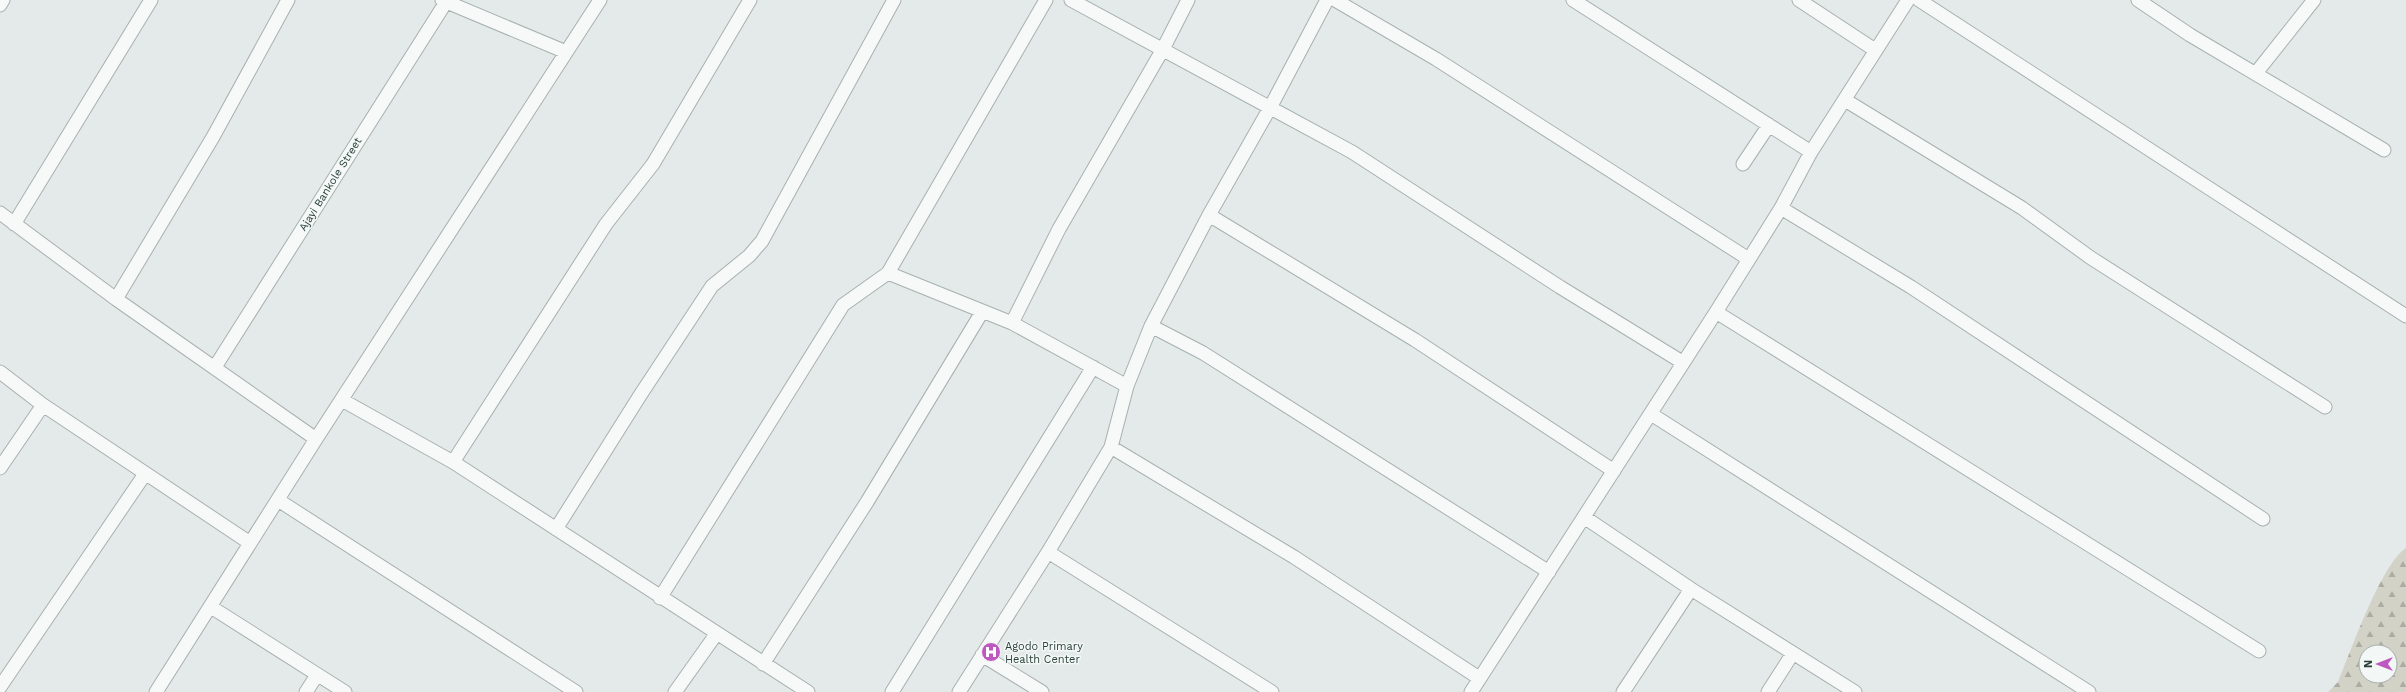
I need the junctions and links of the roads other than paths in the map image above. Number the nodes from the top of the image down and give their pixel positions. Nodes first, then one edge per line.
1 (3, 0) edge
2 (151, 0) edge
3 (288, 0) edge
4 (600, 0) edge
5 (750, 0) edge
6 (894, 0) edge
7 (1046, 0) edge
8 (1071, 0) edge
9 (1188, 0) edge
10 (1326, 0) edge
11 (1335, 0) edge
12 (1573, 0) edge
13 (1799, 0) edge
14 (1908, 0) edge
15 (1919, 0) edge
16 (2138, 0) edge
17 (2314, 0) edge
18 (444, 1) edge
19 (0, 5) edge
20 (1163, 49) junction
21 (1875, 50) junction
22 (566, 52) junction
23 (2256, 73) junction
24 (1845, 100) junction
25 (1271, 106) junction
26 (1769, 125) junction
27 (2384, 150) dead end
28 (1811, 152) junction
29 (1743, 164) dead end
30 (1780, 208) junction
31 (0, 214) edge
32 (1209, 215) junction
33 (14, 224) junction
34 (1747, 258) junction
35 (888, 273) junction
36 (116, 299) junction
37 (982, 312) junction
38 (1716, 312) junction
39 (2406, 316) edge
40 (1012, 323) junction
41 (1151, 326) junction
42 (1682, 362) junction
43 (215, 367) junction
44 (1093, 367) junction
45 (0, 372) edge
46 (1127, 386) junction
47 (342, 400) junction
48 (43, 405) junction
49 (2325, 407) dead end
50 (1651, 414) junction
51 (316, 439) junction
52 (1111, 447) junction
53 (453, 462) junction
54 (0, 468) edge
55 (1614, 471) junction
56 (145, 474) junction
57 (278, 500) junction
58 (1584, 517) junction
59 (2263, 520) dead end
60 (556, 529) junction
61 (250, 543) junction
62 (1048, 552) junction
63 (1549, 572) junction
64 (1691, 589) junction
65 (660, 598) junction
66 (211, 607) junction
67 (717, 633) junction
68 (2259, 651) dead end
69 (1793, 653) junction
70 (982, 655) junction
71 (763, 664) junction
72 (317, 675) junction
73 (1479, 678) junction
74 (0, 686) edge
75 (156, 692) edge
76 (306, 692) edge
77 (345, 692) edge
78 (576, 692) edge
79 (675, 692) edge
80 (808, 692) edge
81 (892, 692) edge
82 (959, 692) edge
83 (1042, 692) edge
84 (1272, 692) edge
85 (1471, 692) edge
86 (1623, 692) edge
87 (1768, 692) edge
88 (1856, 692) edge
89 (2089, 692) edge

1 - 19 street
2 - 33 street
3 - 36 street
4 - 22 street
5 - 53 street
6 - 60 street
7 - 35 street
8 - 20 street
9 - 20 street
10 - 25 street
11 - 34 street
12 - 26 street
13 - 21 street
14 - 21 street
15 - 39 street
16 - 23 street
17 - 23 street
18 - 22 street
18 - 43 street, Ajayi Bankole Street
20 - 25 street
20 - 40 street
21 - 24 street
22 - 47 street
23 - 27 street
24 - 28 street
24 - 49 street
25 - 32 street
25 - 42 street
26 - 28 street
26 - 29 street
28 - 30 street
30 - 34 street
30 - 59 street
31 - 33 street
32 - 41 street
32 - 55 street
33 - 36 street
34 - 38 street
35 - 37 street
35 - 65 street
36 - 43 street
37 - 40 street
37 - 71 street
38 - 42 street
38 - 68 street
40 - 44 street
41 - 46 street
41 - 63 street
42 - 50 street
43 - 51 street
44 - 46 street
44 - 81 street
45 - 48 street
46 - 52 street
47 - 51 street
47 - 53 street
48 - 54 street
48 - 56 street
50 - 55 street
50 - 89 street
51 - 57 street
52 - 62 street
52 - 73 street
53 - 60 street
55 - 58 street
56 - 61 street
56 - 74 street
57 - 61 street
57 - 78 street
58 - 63 street
58 - 64 street
60 - 65 street
61 - 66 street
62 - 70 street
62 - 84 street
63 - 73 street
64 - 69 street
64 - 86 street
65 - 67 street
66 - 72 street
66 - 75 street
67 - 71 street
67 - 79 street
69 - 87 street
69 - 88 street
70 - 82 street
70 - 83 street
71 - 80 street
72 - 76 street
72 - 77 street
73 - 85 street

